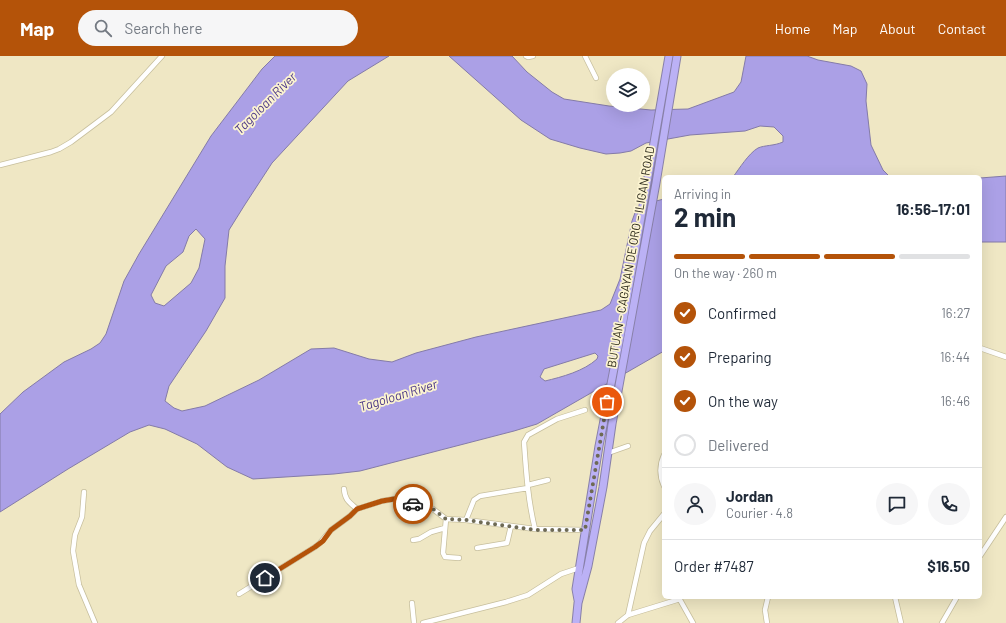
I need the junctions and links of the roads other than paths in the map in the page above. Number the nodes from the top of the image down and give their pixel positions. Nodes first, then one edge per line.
1 (162, 56) edge
2 (585, 56) edge
3 (669, 56) edge
4 (677, 56) edge
5 (596, 78) dead end
6 (0, 165) edge
7 (982, 349) edge
8 (1006, 357) edge
9 (585, 410) dead end
10 (628, 446) dead end
11 (608, 453) junction
12 (662, 460) edge
13 (548, 480) dead end
14 (662, 481) edge
15 (528, 487) junction
16 (344, 489) dead end
17 (84, 492) dead end
18 (357, 509) junction
19 (662, 516) edge
20 (1006, 517) edge
21 (446, 519) junction
22 (466, 520) junction
23 (511, 526) junction
24 (446, 528) junction
25 (535, 530) junction
26 (585, 530) junction
27 (413, 540) dead end
28 (477, 548) dead end
29 (982, 553) edge
30 (459, 558) dead end
31 (579, 568) junction
32 (239, 594) dead end
33 (677, 599) edge
34 (681, 599) edge
35 (768, 599) edge
36 (895, 599) edge
37 (956, 599) edge
38 (578, 602) junction
39 (412, 603) dead end
40 (628, 615) junction
41 (95, 623) edge
42 (414, 623) edge
43 (422, 623) edge
44 (576, 623) edge
45 (618, 623) edge
46 (693, 623) edge
47 (767, 623) edge
48 (901, 623) edge
49 (942, 623) edge

1 - 6 street
2 - 5 street
3 - 26 highway, BUTUAN – CAGAYAN DE ORO – ILIGAN ROAD
4 - 11 highway, BUTUAN – CAGAYAN DE ORO – ILIGAN ROAD
7 - 8 street
9 - 15 street
10 - 11 street
11 - 38 highway, BUTUAN – CAGAYAN DE ORO – ILIGAN ROAD
12 - 14 street
13 - 15 street
15 - 22 street
15 - 25 street
16 - 18 street
17 - 41 street
18 - 21 street
18 - 32 street
19 - 40 street
20 - 29 street
21 - 22 street
21 - 24 street
22 - 23 street
23 - 25 street
23 - 28 street
24 - 27 street
24 - 30 street
25 - 26 street
26 - 31 highway, BUTUAN – CAGAYAN DE ORO – ILIGAN ROAD
31 - 38 highway, BUTUAN – CAGAYAN DE ORO – ILIGAN ROAD
31 - 43 street
33 - 40 street
34 - 46 street
35 - 47 street
36 - 48 street
37 - 49 street
38 - 44 highway, BUTUAN – CAGAYAN DE ORO – ILIGAN ROAD
39 - 42 street
40 - 45 street

